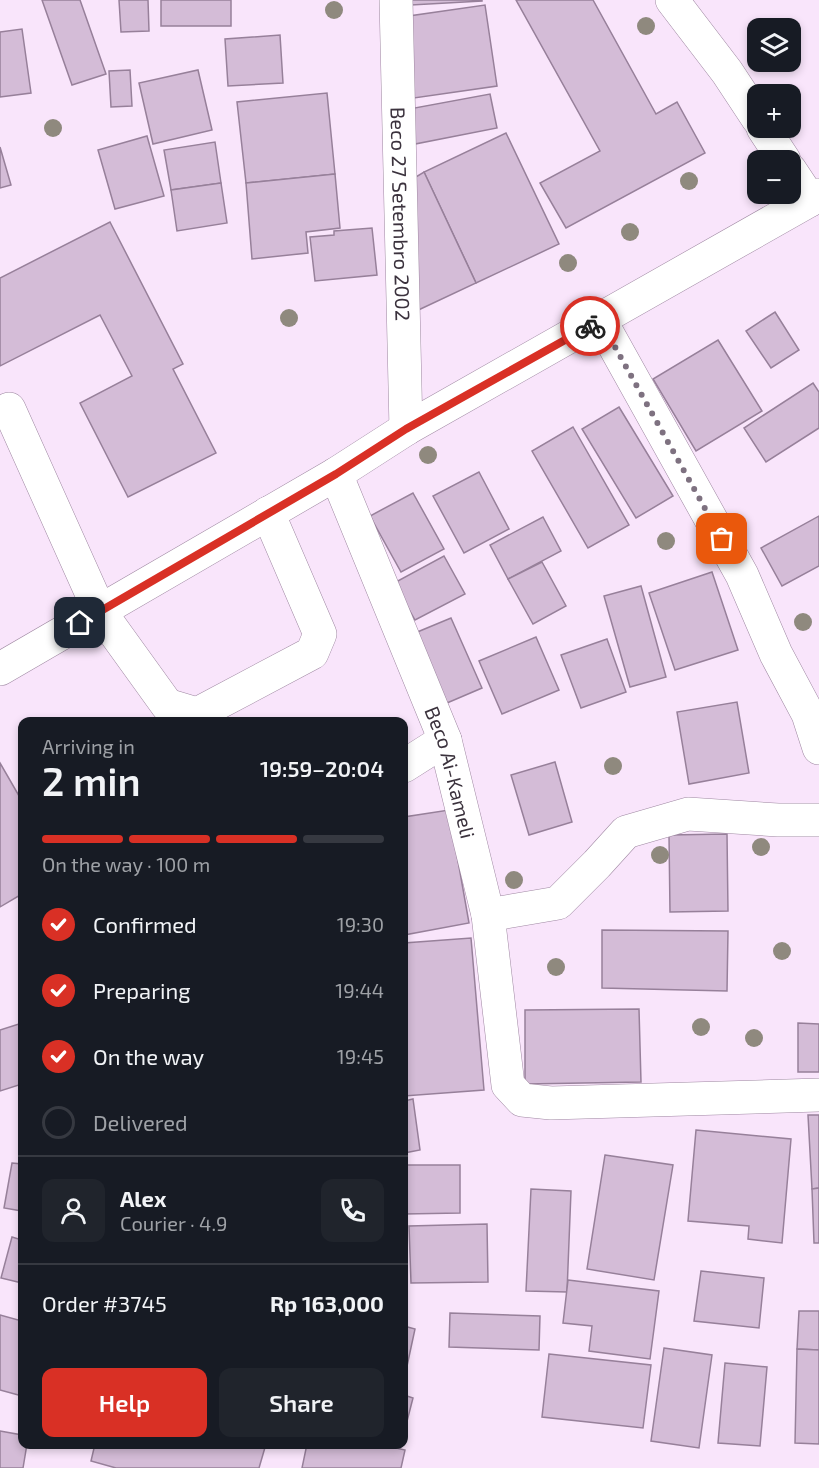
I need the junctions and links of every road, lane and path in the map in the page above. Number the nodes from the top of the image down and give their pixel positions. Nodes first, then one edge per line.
1 (396, 0) edge
2 (672, 0) edge
3 (747, 102) edge
4 (801, 182) edge
5 (815, 198) edge
6 (600, 320) junction
7 (9, 409) dead end
8 (406, 429) junction
9 (336, 474) junction
10 (268, 513) junction
11 (100, 612) junction
12 (0, 669) edge
13 (446, 740) junction
14 (819, 748) edge
15 (408, 764) edge
16 (819, 820) edge
17 (488, 915) junction
18 (819, 1095) edge

1 - 8 main road, Beco 27 Setembro 2002
2 - 3 main road
4 - 5 main road
5 - 6 main road
6 - 8 main road
6 - 14 main road
7 - 11 main road
8 - 9 main road
9 - 10 main road
9 - 13 main road, Beco Ai-Kameli
10 - 11 main road
10 - 11 main road
11 - 12 main road
13 - 15 main road
13 - 17 main road, Beco Ai-Kameli
16 - 17 main road
17 - 18 main road, Beco Ai-Kameli

